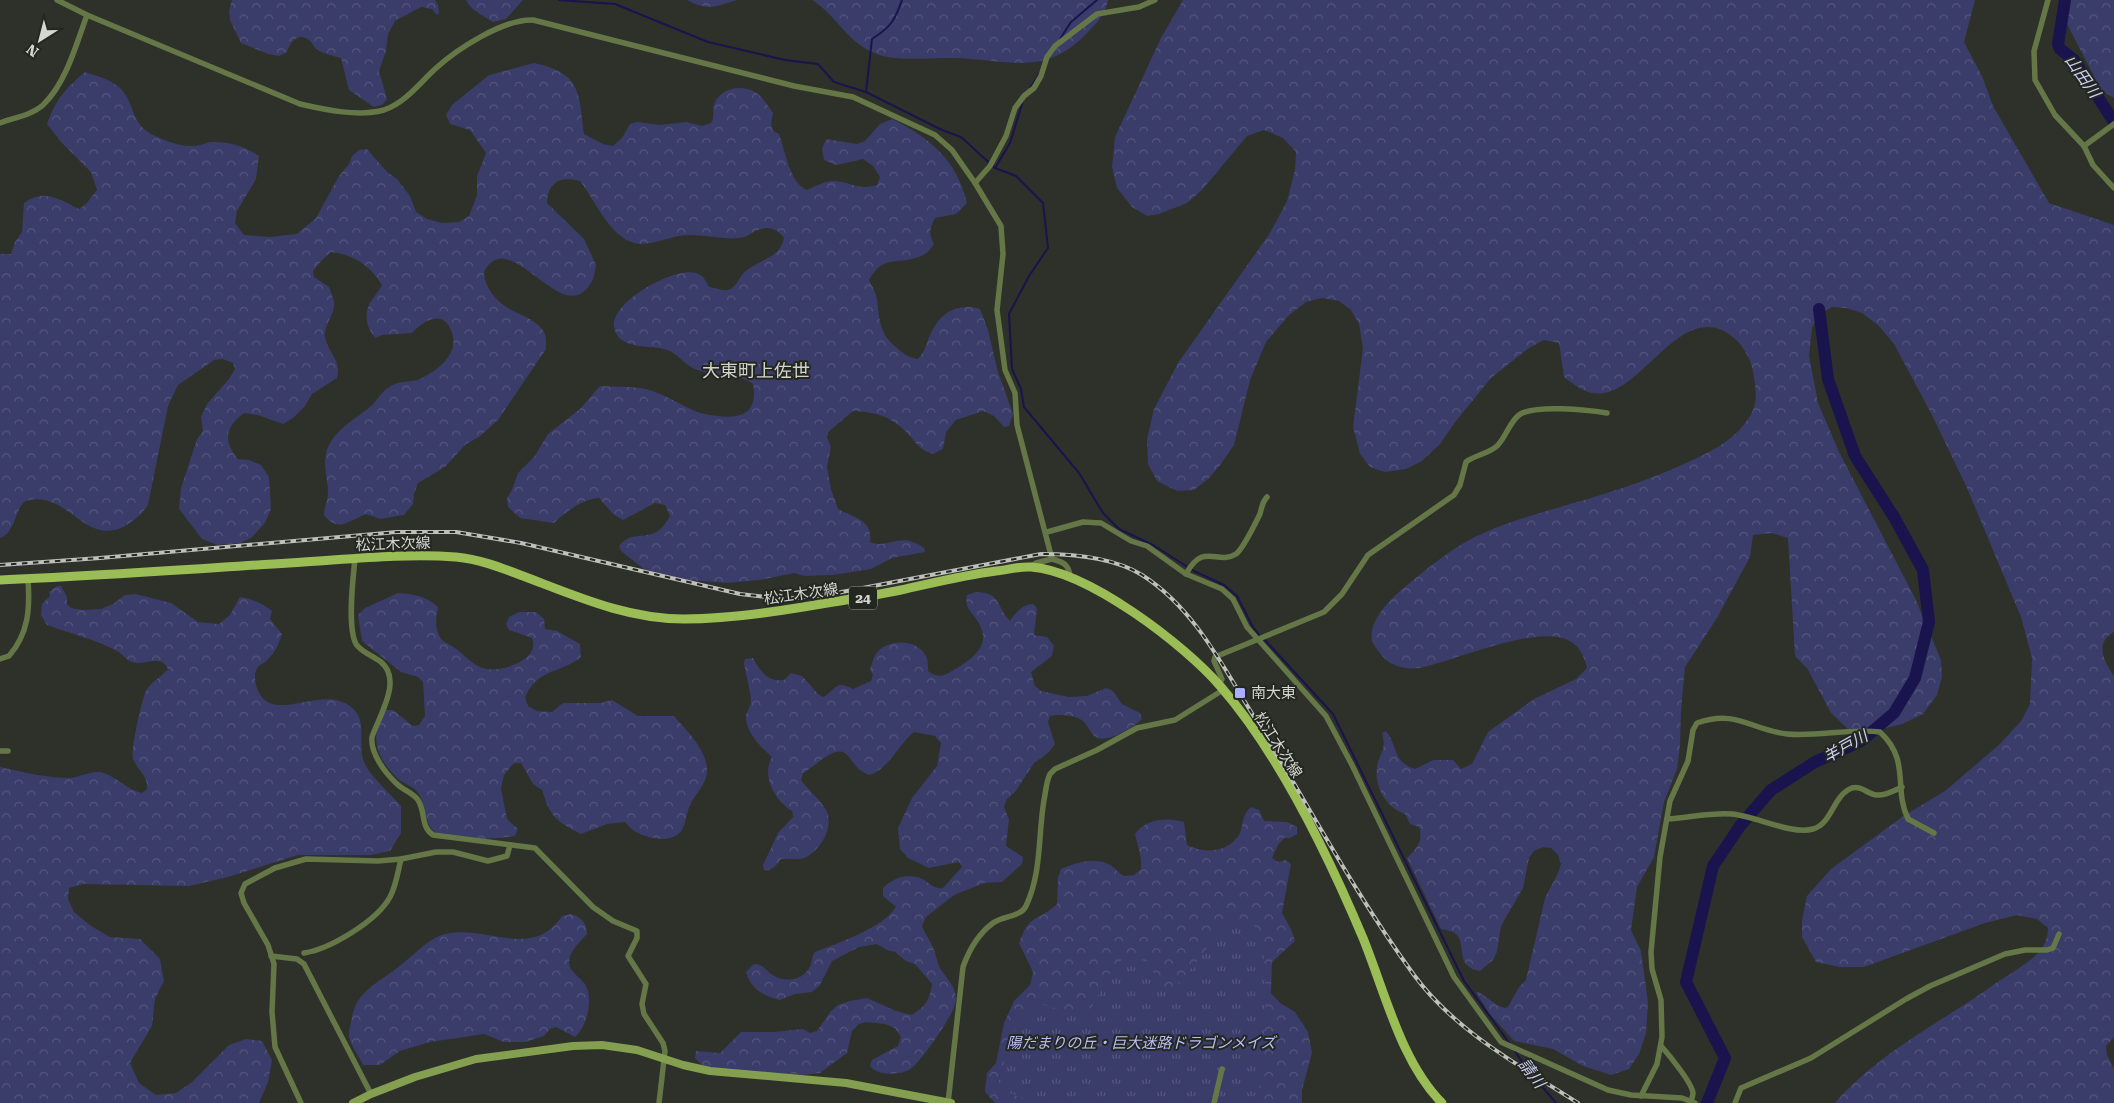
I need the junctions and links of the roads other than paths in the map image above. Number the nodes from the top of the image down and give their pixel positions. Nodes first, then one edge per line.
1 (57, 0) edge
2 (1155, 0) edge
3 (2048, 0) edge
4 (87, 16) junction
5 (0, 123) edge
6 (2112, 125) edge
7 (2084, 146) junction
8 (975, 183) junction
9 (2114, 188) edge
10 (1607, 413) dead end
11 (1267, 497) dead end
12 (1046, 532) junction
13 (355, 559) junction
14 (1052, 559) junction
15 (1030, 567) junction
16 (1188, 570) junction
17 (1070, 576) junction
18 (28, 579) junction
19 (0, 580) edge
20 (1261, 638) junction
21 (0, 659) edge
22 (1221, 687) junction
23 (0, 751) edge
24 (8, 751) dead end
25 (1902, 787) junction
26 (1667, 820) junction
27 (1934, 833) dead end
28 (510, 845) junction
29 (401, 859) junction
30 (2059, 934) dead end
31 (304, 953) dead end
32 (272, 956) junction
33 (1662, 1046) junction
34 (665, 1059) junction
35 (1222, 1070) dead end
36 (371, 1094) junction
37 (1641, 1096) junction
38 (1440, 1102) edge
39 (1693, 1102) edge
40 (301, 1103) edge
41 (353, 1103) edge
42 (659, 1103) edge
43 (949, 1103) edge
44 (1214, 1103) edge
45 (1734, 1103) edge

1 - 4 street
2 - 8 street
3 - 7 street
4 - 5 street
4 - 8 street
6 - 7 street
7 - 9 street
8 - 12 street
10 - 20 street
11 - 16 street
12 - 14 street
12 - 16 street
13 - 15 main road, 松江木次線 / 24
13 - 18 main road, 松江木次線 / 24
13 - 28 street
14 - 15 street
14 - 17 street
15 - 17 main road, 松江木次線 / 24
16 - 20 street
17 - 22 main road, 松江木次線 / 24
18 - 19 main road, 松江木次線 / 24
18 - 21 street
20 - 22 street
20 - 37 street
22 - 38 main road, 松江木次線 / 24
22 - 43 street
23 - 24 street
25 - 26 street
25 - 26 street
25 - 27 street
26 - 33 street
28 - 29 street
28 - 34 street
29 - 31 street
29 - 32 street
30 - 45 street
32 - 36 street
32 - 40 street
33 - 37 street
33 - 39 street
34 - 36 street
34 - 42 street
34 - 43 street
35 - 44 street
36 - 41 street
37 - 39 street

